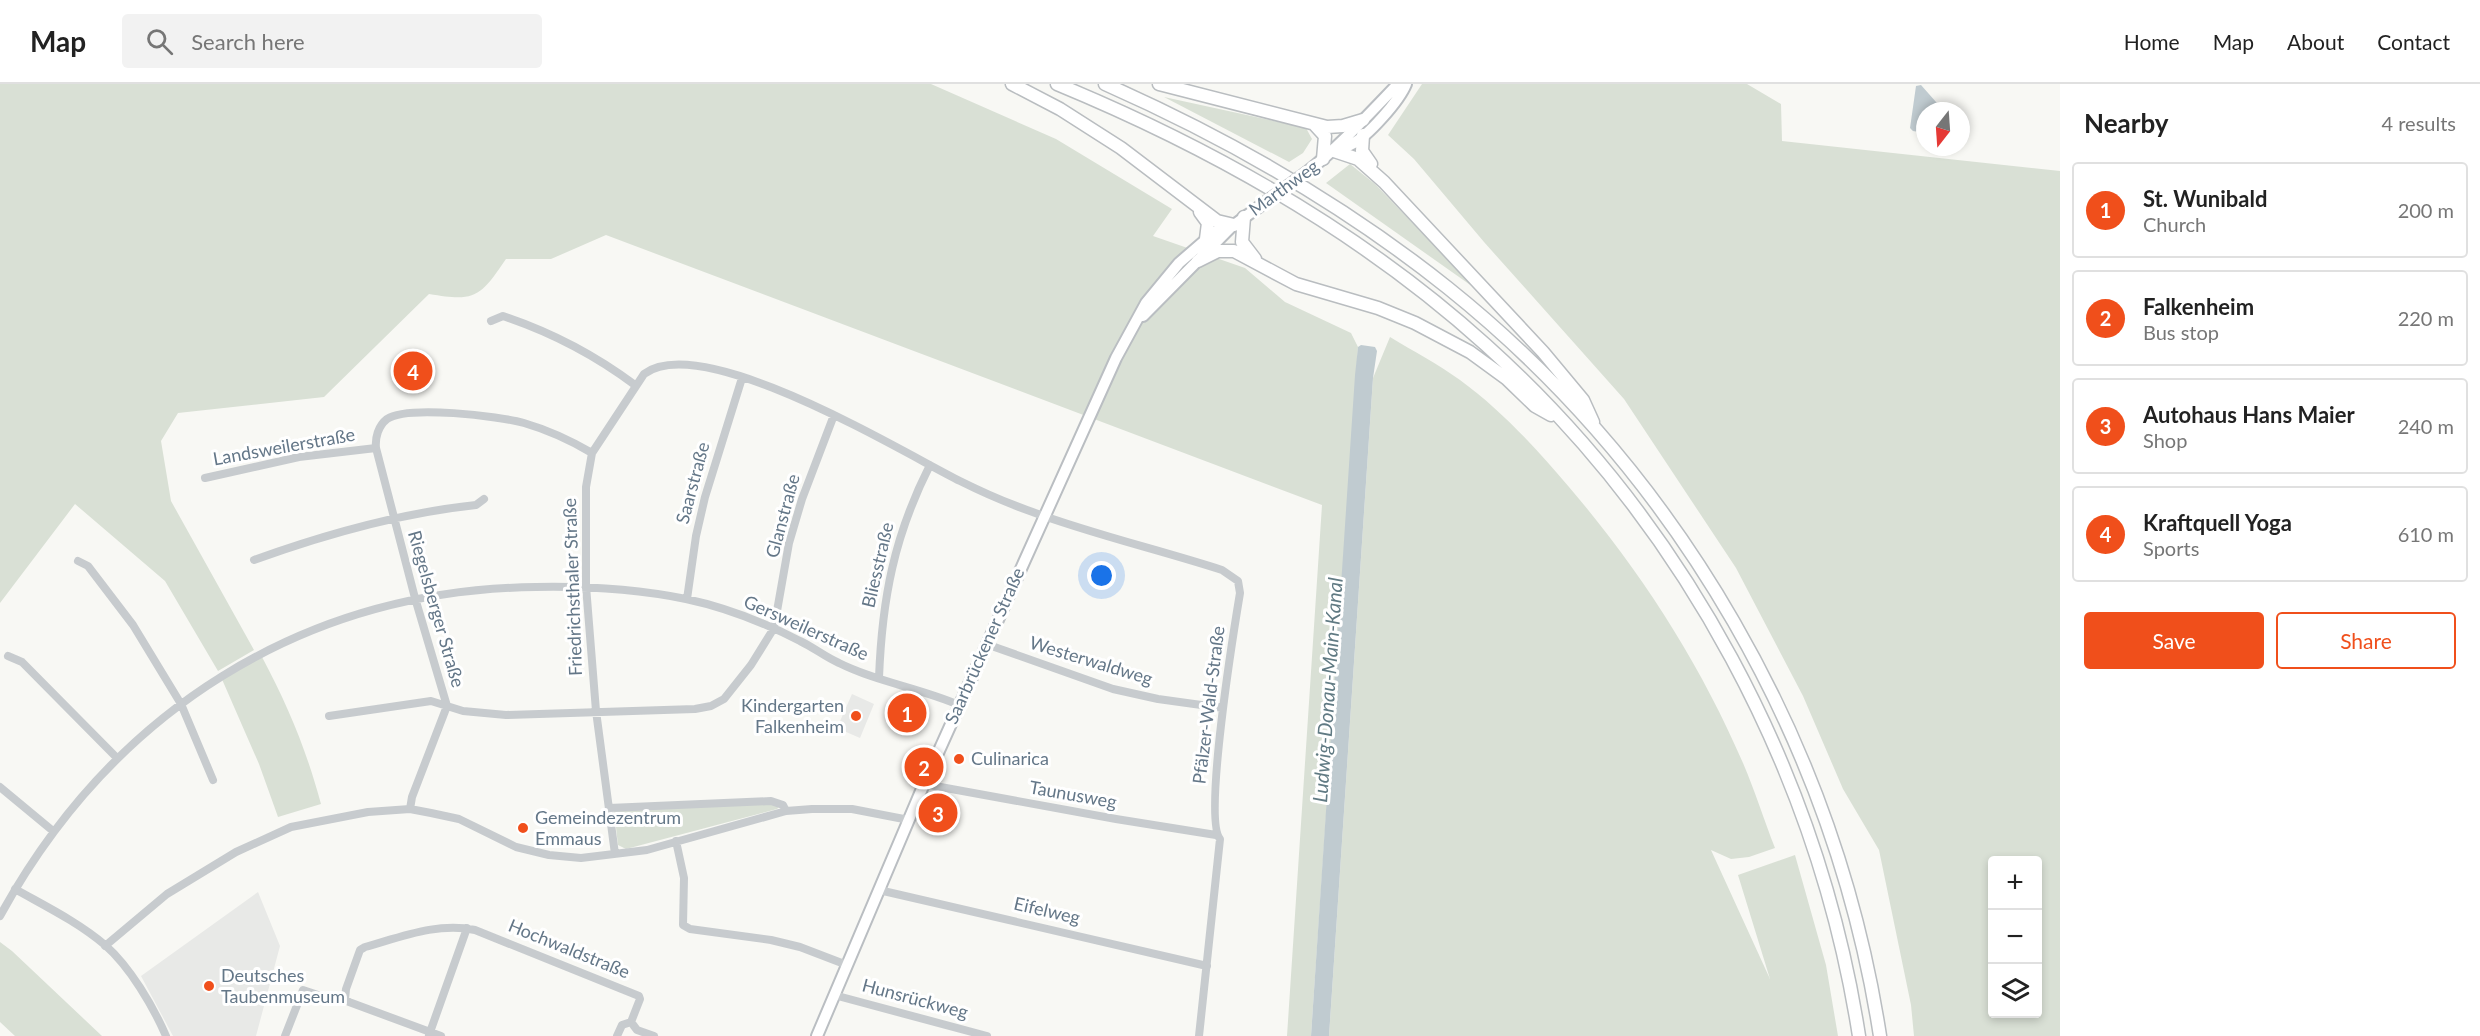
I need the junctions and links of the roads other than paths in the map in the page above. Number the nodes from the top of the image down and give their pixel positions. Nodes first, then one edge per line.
1 (1012, 84) edge
2 (1057, 84) edge
3 (1105, 84) edge
4 (1159, 84) edge
5 (1398, 84) edge
6 (1406, 84) edge
7 (1384, 106) junction
8 (1369, 119) junction
9 (1312, 123) junction
10 (1363, 135) junction
11 (1334, 151) junction
12 (1323, 159) junction
13 (1384, 182) junction
14 (1194, 204) junction
15 (1239, 221) junction
16 (1206, 239) junction
17 (1198, 261) junction
18 (1258, 262) junction
19 (491, 321) dead end
20 (1133, 326) junction
21 (742, 378) junction
22 (635, 385) junction
23 (834, 415) junction
24 (1563, 422) junction
25 (1598, 434) junction
26 (376, 448) junction
27 (592, 453) junction
28 (930, 465) junction
29 (204, 478) dead end
30 (484, 499) dead end
31 (1044, 516) junction
32 (394, 520) junction
33 (254, 560) dead end
34 (78, 561) dead end
35 (586, 586) junction
36 (415, 598) junction
37 (687, 599) junction
38 (774, 628) junction
39 (986, 644) junction
40 (8, 656) dead end
41 (879, 678) junction
42 (181, 704) junction
43 (959, 705) junction
44 (447, 706) junction
45 (1222, 708) junction
46 (596, 711) junction
47 (329, 716) dead end
48 (117, 758) junction
49 (213, 780) dead end
50 (924, 784) junction
51 (0, 787) edge
52 (609, 808) junction
53 (410, 809) junction
54 (786, 811) junction
55 (909, 820) junction
56 (53, 831) junction
57 (1216, 835) junction
58 (676, 841) junction
59 (615, 854) junction
60 (15, 889) junction
61 (879, 890) junction
62 (1, 913) edge
63 (467, 928) junction
64 (105, 946) junction
65 (847, 965) junction
66 (1207, 966) junction
67 (834, 995) junction
68 (345, 999) junction
69 (631, 1022) junction
70 (429, 1034) edge
71 (166, 1036) edge
72 (285, 1036) edge
73 (441, 1036) edge
74 (617, 1036) edge
75 (654, 1036) edge
76 (817, 1036) edge
77 (987, 1036) edge
78 (1199, 1036) edge
79 (1859, 1036) edge
80 (1880, 1036) edge

1 - 14 highway
2 - 24 highway
3 - 25 highway
4 - 9 highway
5 - 7 main road, Marthweg
6 - 7 main road, Marthweg
7 - 8 main road, Marthweg
8 - 9 highway
8 - 10 main road, Marthweg
8 - 11 main road, Marthweg
9 - 12 highway
10 - 11 main road, Marthweg
10 - 13 highway
11 - 12 main road, Marthweg
11 - 13 highway
12 - 15 main road, Marthweg, bridge
13 - 25 highway
14 - 15 highway
14 - 16 highway
15 - 16 main road, Saarbrückener Straße
15 - 17 main road, Saarbrückener Straße
15 - 18 highway
16 - 20 main road, Saarbrückener Straße
17 - 18 highway
17 - 20 main road, Saarbrückener Straße
18 - 24 highway
19 - 22 street
20 - 31 main road, Saarbrückener Straße
21 - 22 street, Friedrichsthaler Straße
21 - 23 street, Friedrichsthaler Straße
21 - 37 street, Saarstraße
22 - 27 street, Friedrichsthaler Straße
23 - 28 street, Friedrichsthaler Straße
23 - 38 street, Glanstraße
24 - 79 highway
25 - 80 highway
26 - 27 street, Landsweilerstraße
26 - 29 street, Landsweilerstraße
26 - 32 street, Riegelsberger Straße
27 - 35 street, Friedrichsthaler Straße
28 - 31 street, Friedrichsthaler Straße
28 - 41 street, Bliesstraße
30 - 32 street, Riegelsberger Straße
31 - 39 main road, Saarbrückener Straße
31 - 45 street, Pfälzer-Wald-Straße
32 - 33 street, Riegelsberger Straße
32 - 36 street, Riegelsberger Straße
34 - 42 street
35 - 36 street, Gersweilerstraße
35 - 37 street, Gersweilerstraße
35 - 46 street, Friedrichsthaler Straße
36 - 42 street, Gersweilerstraße
36 - 44 street, Riegelsberger Straße
37 - 38 street, Gersweilerstraße
38 - 41 street, Gersweilerstraße
38 - 46 street
39 - 43 main road, Saarbrückener Straße
39 - 45 street, Westerwaldweg
40 - 48 street
41 - 43 street, Gersweilerstraße
42 - 48 street, Gersweilerstraße
42 - 49 street
43 - 50 main road, Saarbrückener Straße
44 - 46 street
44 - 47 street
44 - 53 street, Riegelsberger Straße
45 - 57 street, Pfälzer-Wald-Straße
46 - 52 street, Friedrichsthaler Straße
48 - 56 street, Gersweilerstraße
50 - 55 main road, Saarbrückener Straße
50 - 57 street, Taunusweg
51 - 56 street
52 - 54 street
52 - 59 street, Friedrichsthaler Straße
53 - 59 street
53 - 64 street
54 - 55 street
54 - 58 street
55 - 61 main road, Saarbrückener Straße
56 - 60 street, Gersweilerstraße
57 - 66 street, Pfälzer-Wald-Straße
58 - 59 street
58 - 65 street
60 - 62 street, Gersweilerstraße
60 - 64 street
61 - 65 main road, Saarbrückener Straße
61 - 66 street, Eifelweg
63 - 68 street, Hochwaldstraße
63 - 69 street, Hochwaldstraße
63 - 70 street
64 - 71 street
65 - 67 main road, Saarbrückener Straße
66 - 78 street, Pfälzer-Wald-Straße
67 - 76 main road, Saarbrückener Straße
67 - 77 street, Hunsrückweg
68 - 70 street
68 - 72 street
69 - 74 street
69 - 75 street
70 - 73 street

